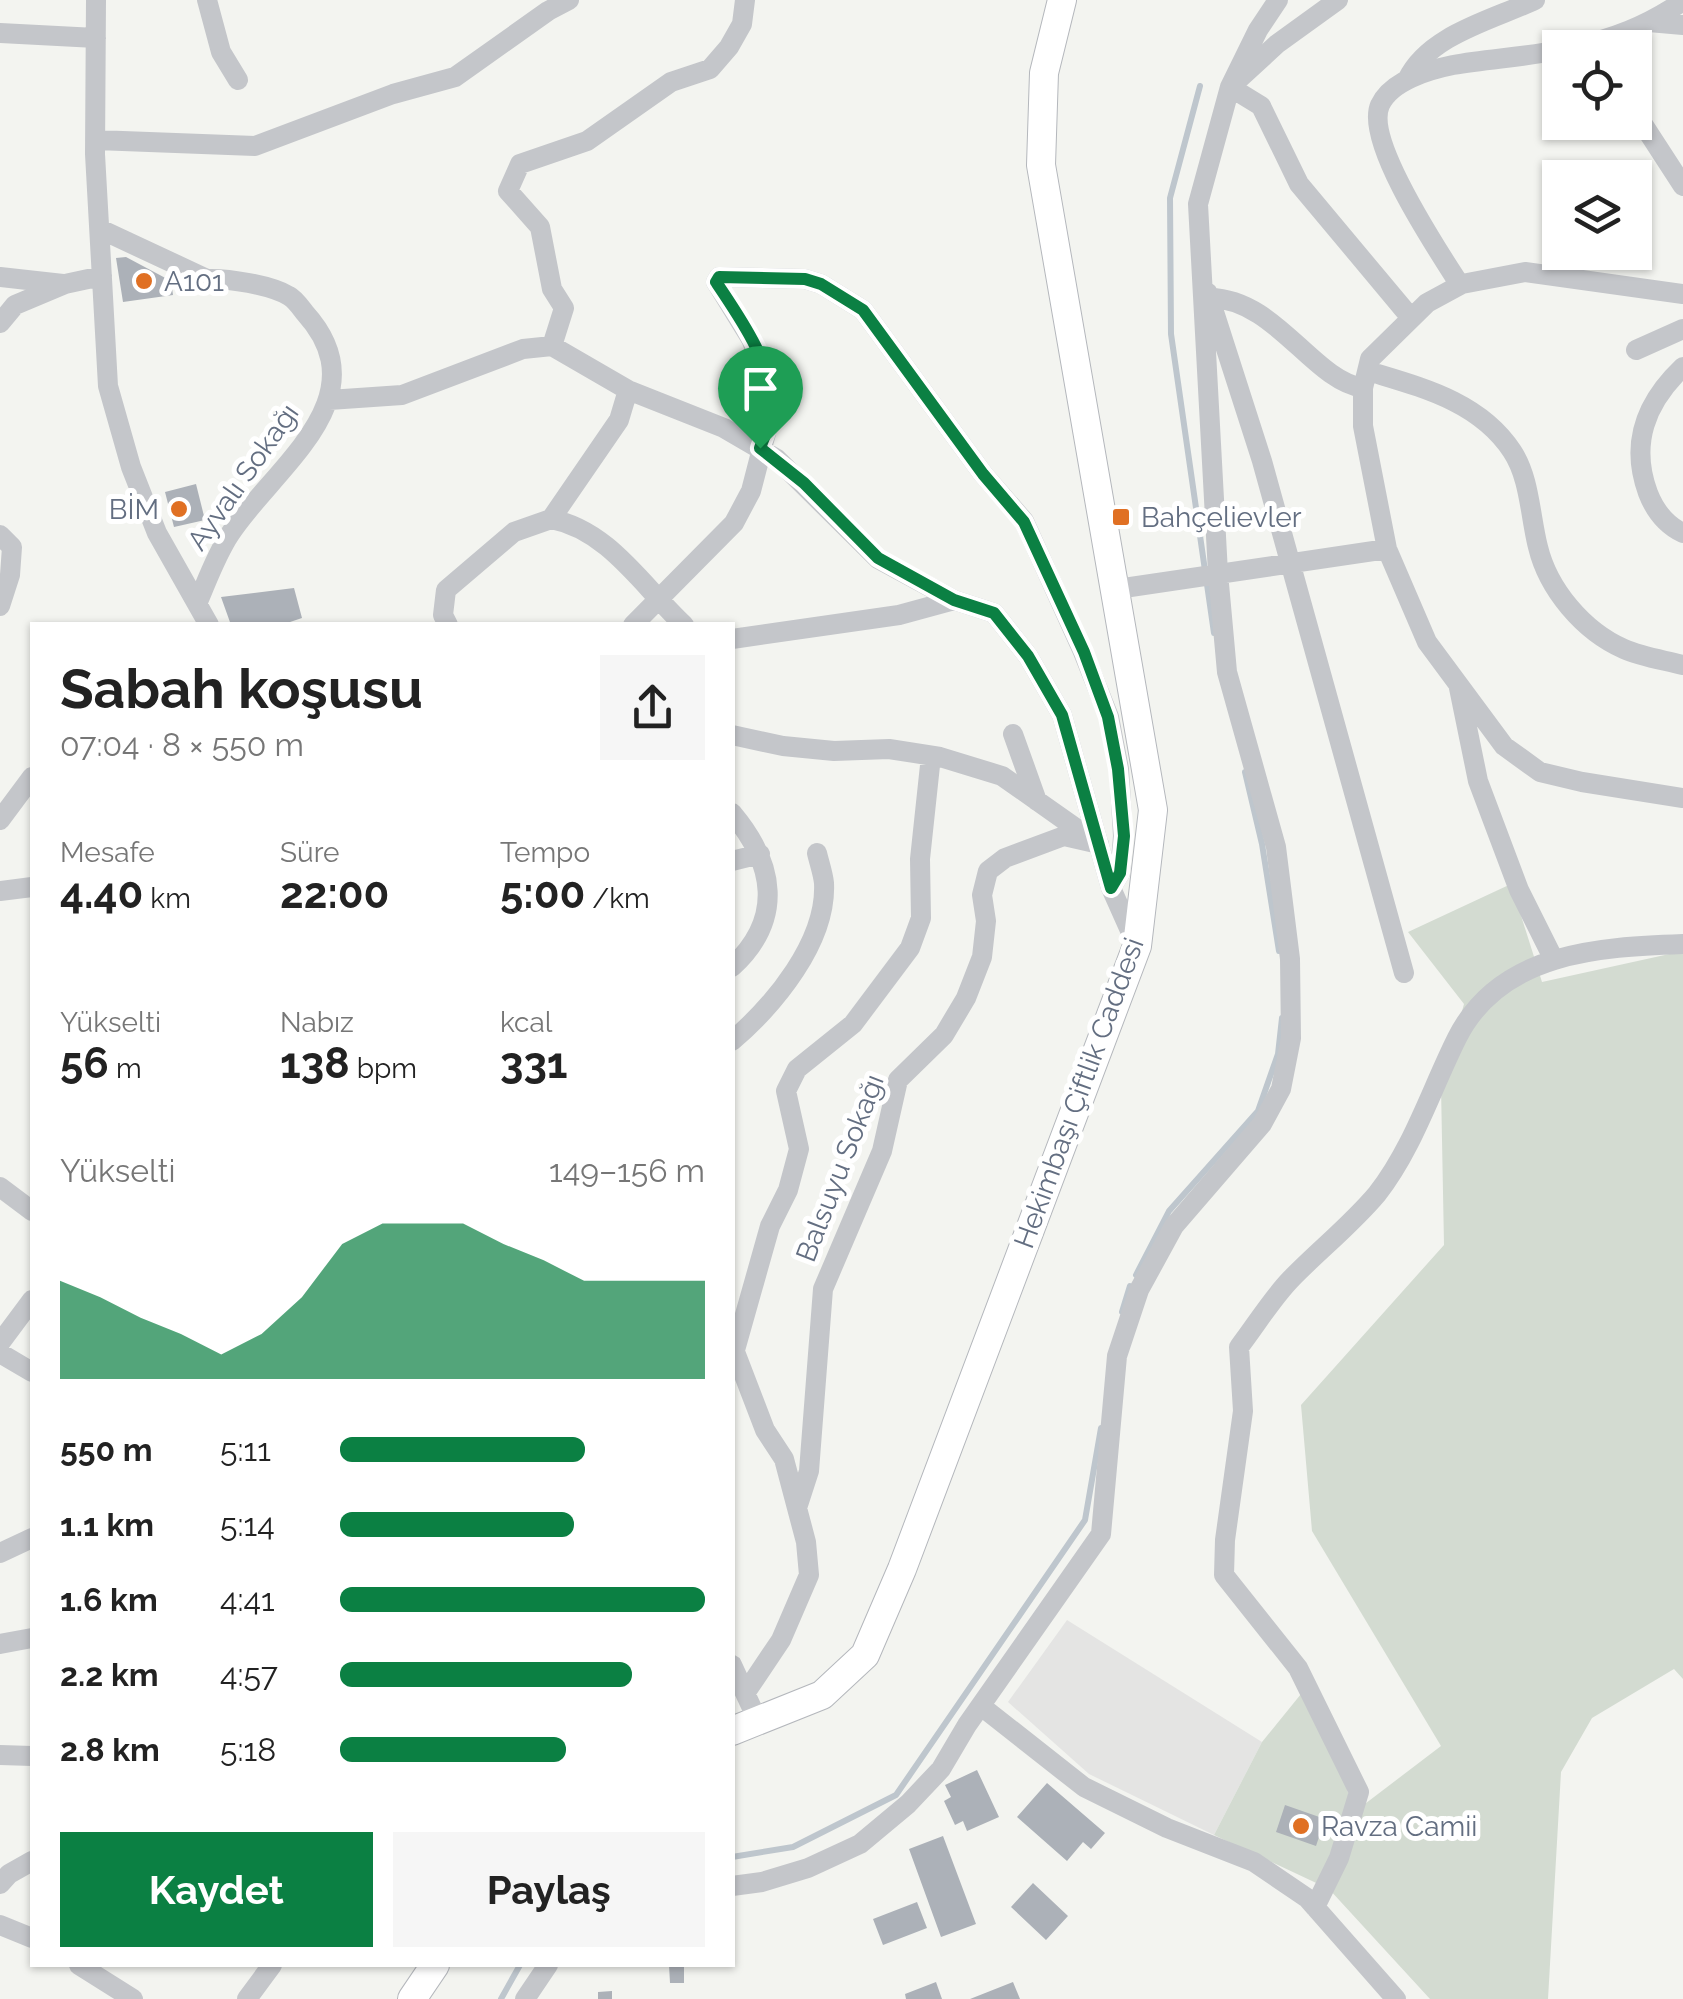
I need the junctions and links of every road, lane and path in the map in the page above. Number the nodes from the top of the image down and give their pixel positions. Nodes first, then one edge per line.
1 (96, 0) edge
2 (206, 0) edge
3 (569, 0) edge
4 (745, 0) edge
5 (1062, 0) edge
6 (1278, 0) edge
7 (1338, 0) edge
8 (1535, 0) edge
9 (1683, 2) edge
10 (1649, 22) junction
11 (1683, 25) edge
12 (1635, 30) edge
13 (0, 33) edge
14 (96, 38) junction
15 (1542, 53) edge
16 (238, 80) dead end
17 (1407, 80) junction
18 (1230, 87) junction
19 (1652, 138) edge
20 (96, 140) junction
21 (1683, 186) edge
22 (100, 229) junction
23 (1200, 275) junction
24 (102, 276) junction
25 (0, 277) edge
26 (65, 284) junction
27 (1460, 286) junction
28 (1683, 294) edge
29 (1210, 298) junction
30 (1411, 318) junction
31 (0, 323) edge
32 (1683, 329) edge
33 (552, 346) junction
34 (1636, 350) dead end
35 (1680, 372) edge
36 (1365, 379) junction
37 (628, 390) junction
38 (328, 400) junction
39 (760, 448) junction
40 (551, 519) junction
41 (1683, 533) edge
42 (0, 535) edge
43 (1388, 549) junction
44 (1291, 562) junction
45 (1208, 575) junction
46 (1117, 589) junction
47 (656, 599) junction
48 (954, 600) junction
49 (0, 606) edge
50 (203, 619) edge
51 (446, 622) edge
52 (636, 622) edge
53 (681, 622) edge
54 (735, 639) edge
55 (1683, 665) edge
56 (1458, 682) junction
57 (1013, 734) dead end
58 (735, 735) edge
59 (931, 756) junction
60 (30, 780) edge
61 (1683, 798) edge
62 (1036, 801) junction
63 (735, 817) edge
64 (0, 820) edge
65 (1099, 844) junction
66 (817, 853) dead end
67 (760, 854) junction
68 (735, 860) edge
69 (30, 887) edge
70 (1111, 888) junction
71 (0, 890) edge
72 (1683, 944) edge
73 (1137, 946) junction
74 (1554, 958) junction
75 (735, 964) edge
76 (1404, 973) dead end
77 (735, 1038) edge
78 (0, 1187) edge
79 (30, 1210) edge
80 (30, 1303) edge
81 (0, 1343) edge
82 (735, 1344) edge
83 (735, 1350) edge
84 (0, 1353) edge
85 (30, 1371) edge
86 (797, 1508) junction
87 (30, 1539) edge
88 (0, 1554) edge
89 (30, 1638) edge
90 (0, 1644) edge
91 (735, 1671) edge
92 (746, 1692) junction
93 (981, 1706) junction
94 (745, 1726) edge
95 (0, 1755) edge
96 (30, 1756) edge
97 (30, 1862) edge
98 (0, 1884) edge
99 (735, 1886) edge
100 (1316, 1907) junction
101 (0, 1925) edge
102 (30, 1937) edge
103 (82, 1967) edge
104 (271, 1967) edge
105 (434, 1967) edge
106 (547, 1967) edge
107 (124, 1997) edge
108 (248, 1999) edge
109 (412, 1999) edge
110 (525, 1999) edge
111 (1396, 1999) edge

1 - 14 street
2 - 16 street
3 - 20 street
4 - 33 street
5 - 46 main road, Hekimbaşı Çiftlik Caddesi
6 - 18 street
7 - 18 street
8 - 17 street
9 - 10 street
10 - 11 street
10 - 12 street
13 - 14 street
14 - 20 street
15 - 17 street
17 - 27 street
18 - 23 street
18 - 30 street
19 - 21 street
20 - 22 street
22 - 24 street
22 - 38 street
23 - 29 street
23 - 45 street
24 - 26 street
24 - 50 street
25 - 26 street
26 - 31 street
27 - 28 street
27 - 30 street
29 - 36 street
29 - 44 street
30 - 36 street
32 - 34 street
33 - 37 street
33 - 38 street, Ayvalı Sokağı
35 - 41 street
36 - 43 street
36 - 55 street
37 - 39 street
37 - 40 street
38 - 50 street, Ayvalı Sokağı
39 - 47 street
39 - 48 street
39 - 70 street
40 - 47 street
40 - 51 street
42 - 49 street
43 - 44 street
43 - 56 street
44 - 45 street
44 - 76 street
45 - 46 street
45 - 93 street
46 - 73 main road, Hekimbaşı Çiftlik Caddesi
47 - 52 street
47 - 53 street
48 - 54 street
48 - 65 street
56 - 61 street
56 - 74 street
57 - 62 street
58 - 59 street
59 - 62 street
59 - 82 street
60 - 64 street
62 - 65 street
63 - 67 street
65 - 70 street
65 - 86 street, Balsuyu Sokağı
66 - 77 street
67 - 68 street
67 - 75 street
69 - 71 street
70 - 73 street
72 - 74 street
73 - 94 main road, Hekimbaşı Çiftlik Caddesi
74 - 100 street
78 - 79 street
80 - 81 street
83 - 86 street
84 - 85 street
86 - 92 street
87 - 88 street
89 - 90 street
91 - 92 street
92 - 94 street
93 - 99 street
93 - 100 street
95 - 96 street
97 - 98 street
100 - 111 street
101 - 102 street
103 - 107 street
104 - 108 street
105 - 109 main road
106 - 110 street

